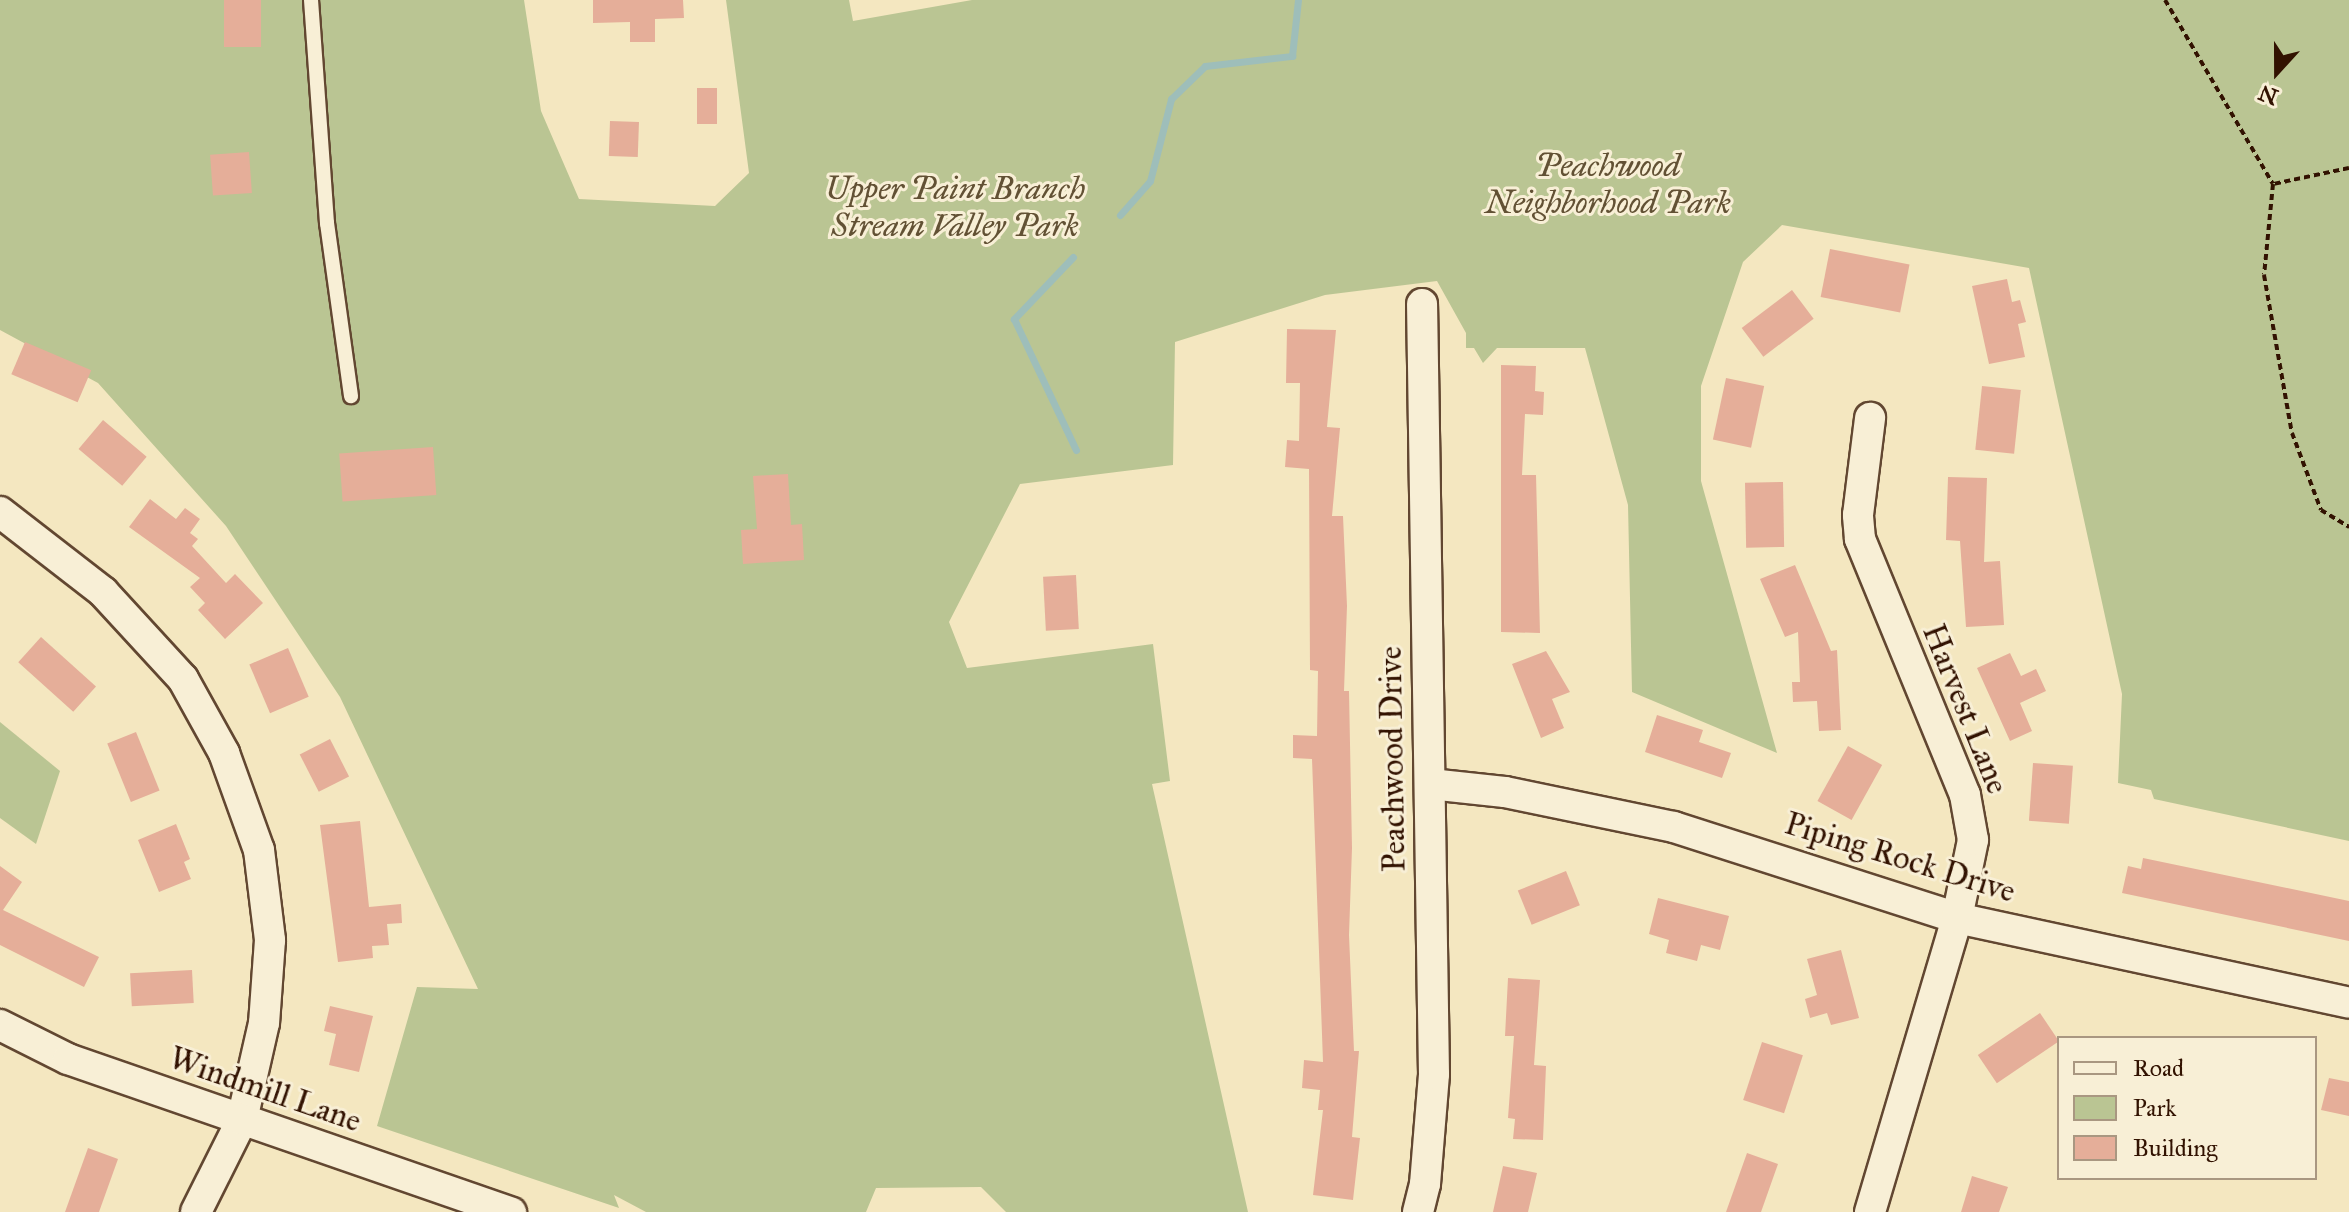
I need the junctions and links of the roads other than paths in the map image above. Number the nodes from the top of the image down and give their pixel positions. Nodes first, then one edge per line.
1 (311, 0) edge
2 (1422, 304) dead end
3 (351, 396) dead end
4 (1870, 418) dead end
5 (0, 512) edge
6 (1430, 784) junction
7 (1957, 918) junction
8 (2349, 1003) edge
9 (0, 1025) edge
10 (242, 1120) junction
11 (196, 1212) edge
12 (511, 1212) edge
13 (1418, 1212) edge
14 (1870, 1212) edge

1 - 3 lane
2 - 6 street, Peachwood Drive
4 - 7 street, Harvest Lane
5 - 10 street
6 - 7 street, Piping Rock Drive
6 - 13 street, Peachwood Drive
7 - 8 street, Piping Rock Drive
7 - 14 street, Harvest Lane
9 - 10 street, Windmill Lane
10 - 11 street
10 - 12 street, Windmill Lane

